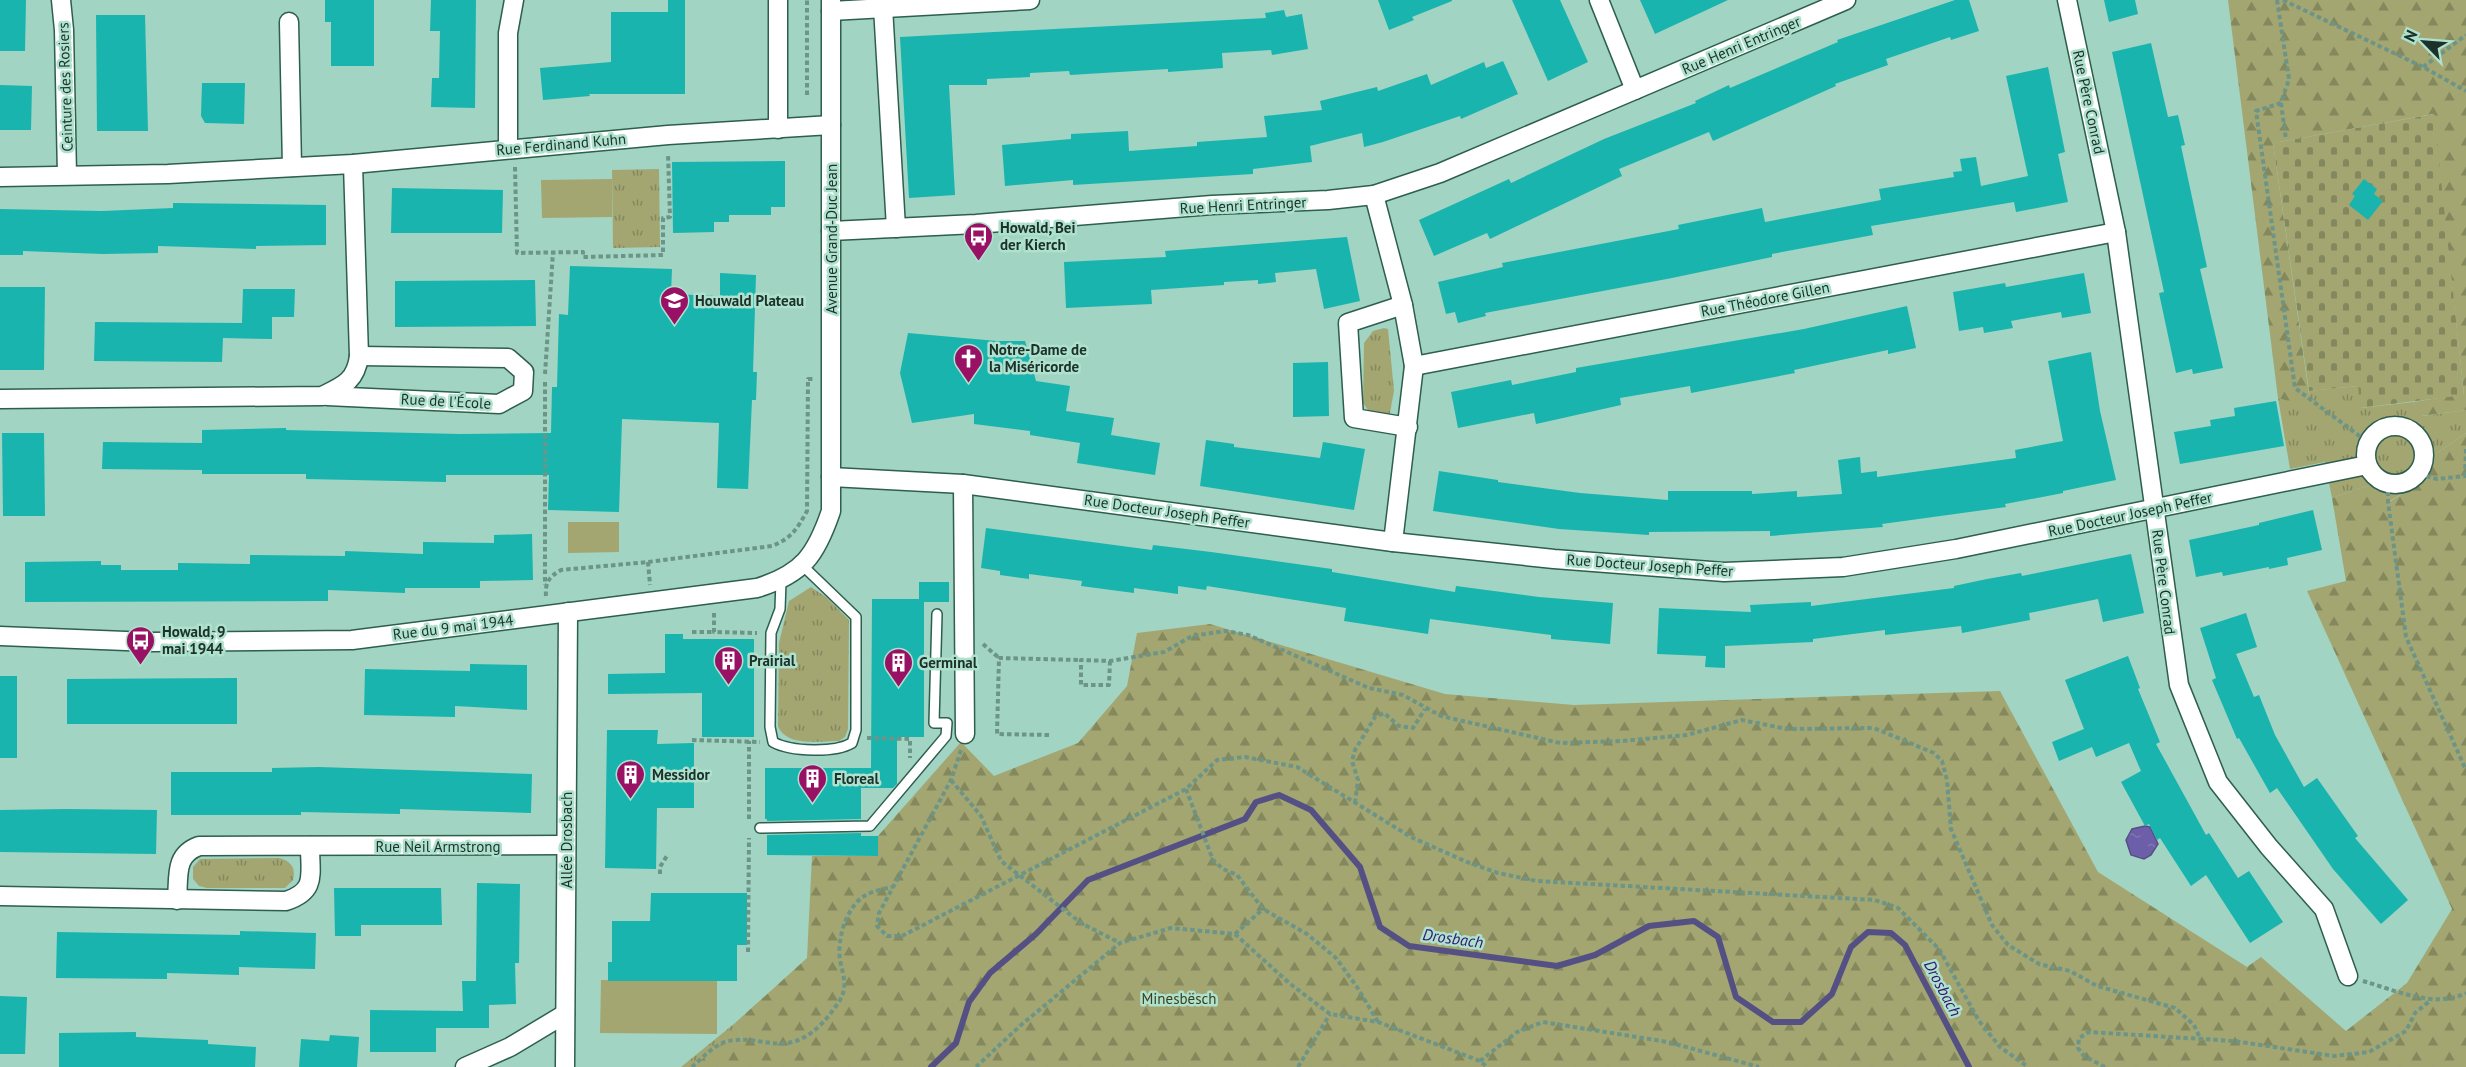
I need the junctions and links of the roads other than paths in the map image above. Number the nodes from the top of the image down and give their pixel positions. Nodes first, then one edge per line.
1 (61, 0) edge
2 (514, 0) edge
3 (778, 0) edge
4 (1030, 0) edge
5 (1599, 0) edge
6 (1846, 0) edge
7 (2067, 0) edge
8 (831, 5) edge
9 (883, 7) junction
10 (289, 22) dead end
11 (1635, 90) junction
12 (831, 125) junction
13 (778, 129) junction
14 (508, 149) junction
15 (353, 164) junction
16 (292, 167) junction
17 (67, 175) junction
18 (0, 177) edge
19 (1374, 195) junction
20 (896, 228) junction
21 (831, 231) junction
22 (2116, 232) junction
23 (1403, 305) junction
24 (359, 356) junction
25 (1414, 366) junction
26 (322, 396) junction
27 (0, 399) edge
28 (1408, 427) junction
29 (2367, 465) junction
30 (831, 477) junction
31 (963, 484) junction
32 (2154, 509) junction
33 (1394, 542) junction
34 (802, 565) junction
35 (781, 581) junction
36 (568, 612) junction
37 (937, 614) dead end
38 (0, 636) edge
39 (965, 734) joint
40 (946, 736) junction
41 (760, 828) dead end
42 (566, 845) junction
43 (310, 846) junction
44 (0, 896) edge
45 (177, 900) junction
46 (2348, 976) road end
47 (565, 1014) junction
48 (465, 1067) edge
49 (565, 1067) edge

1 - 17 street, Ceinture des Rosiers
2 - 14 street
3 - 13 street
4 - 9 street
5 - 11 street
6 - 11 street, Rue Henri Entringer
7 - 22 street, Rue Père Conrad
8 - 9 street
8 - 12 street, Avenue Grand-Duc Jean
9 - 20 street
10 - 16 street
11 - 19 street, Rue Henri Entringer
12 - 13 street, Rue Ferdinand Kuhn
12 - 21 street, Avenue Grand-Duc Jean
13 - 14 street, Rue Ferdinand Kuhn
14 - 15 street, Rue Ferdinand Kuhn
15 - 16 street, Rue Ferdinand Kuhn
15 - 24 street, Rue de l'École
16 - 17 street, Rue Ferdinand Kuhn
17 - 18 street, Rue Ferdinand Kuhn
19 - 20 street, Rue Henri Entringer
19 - 23 street
20 - 21 street, Rue Henri Entringer
21 - 30 street, Avenue Grand-Duc Jean
22 - 25 street, Rue Théodore Gillen
22 - 32 street, Rue Père Conrad
23 - 25 street
23 - 28 street
24 - 26 street, Rue de l'École
24 - 26 street, Rue de l'École
25 - 28 street
26 - 27 street, Rue de l'École
28 - 33 street
29 - 29 street
29 - 32 street, Rue Docteur Joseph Peffer
30 - 31 street, Rue Docteur Joseph Peffer
30 - 34 street, Rue du 9 mai 1944
31 - 33 street, Rue Docteur Joseph Peffer
31 - 39 street
32 - 33 street, Rue Docteur Joseph Peffer
32 - 46 street, Rue Père Conrad
34 - 35 street, Rue du 9 mai 1944
34 - 35 lane
35 - 36 street, Rue du 9 mai 1944
36 - 38 street, Rue du 9 mai 1944
36 - 42 street, Allée Drosbach
37 - 40 lane
39 - 40 lane
40 - 41 lane
42 - 43 street, Rue Neil Armstrong
42 - 47 street, Allée Drosbach
43 - 45 street, Rue Neil Armstrong
43 - 45 street
44 - 45 street
47 - 48 street
47 - 49 street, Allée Drosbach

